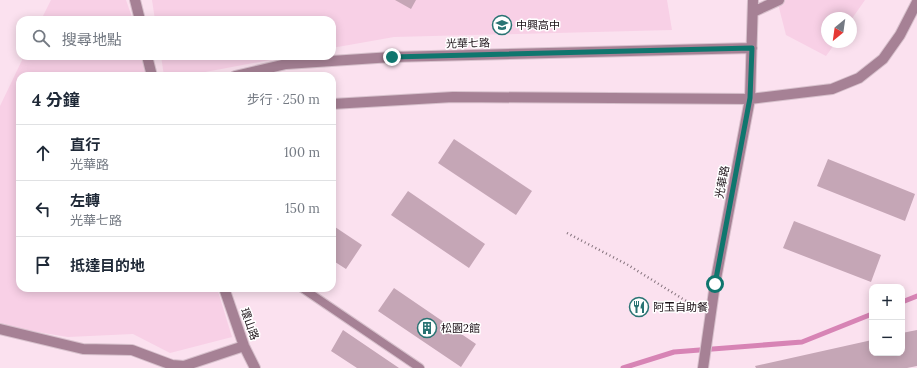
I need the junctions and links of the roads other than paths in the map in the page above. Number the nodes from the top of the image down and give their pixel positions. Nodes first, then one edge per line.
1 (135, 0) edge
2 (753, 0) edge
3 (779, 0) edge
4 (917, 2) edge
5 (753, 12) junction
6 (139, 16) edge
7 (752, 48) junction
8 (148, 60) edge
9 (151, 72) edge
10 (252, 72) edge
11 (750, 98) junction
12 (336, 104) edge
13 (225, 292) edge
14 (308, 292) edge
15 (0, 329) edge
16 (244, 346) junction
17 (255, 368) edge
18 (420, 368) edge
19 (703, 368) edge

1 - 6 street
2 - 5 street, 光華路
3 - 5 street
4 - 11 street
5 - 7 street, 光華路
7 - 10 street, 光華七路
7 - 11 street, 光華路
8 - 9 street
11 - 12 street
11 - 19 street, 光華路
13 - 16 street, 環山路
14 - 18 lane
15 - 16 street
16 - 17 street, 環山路

